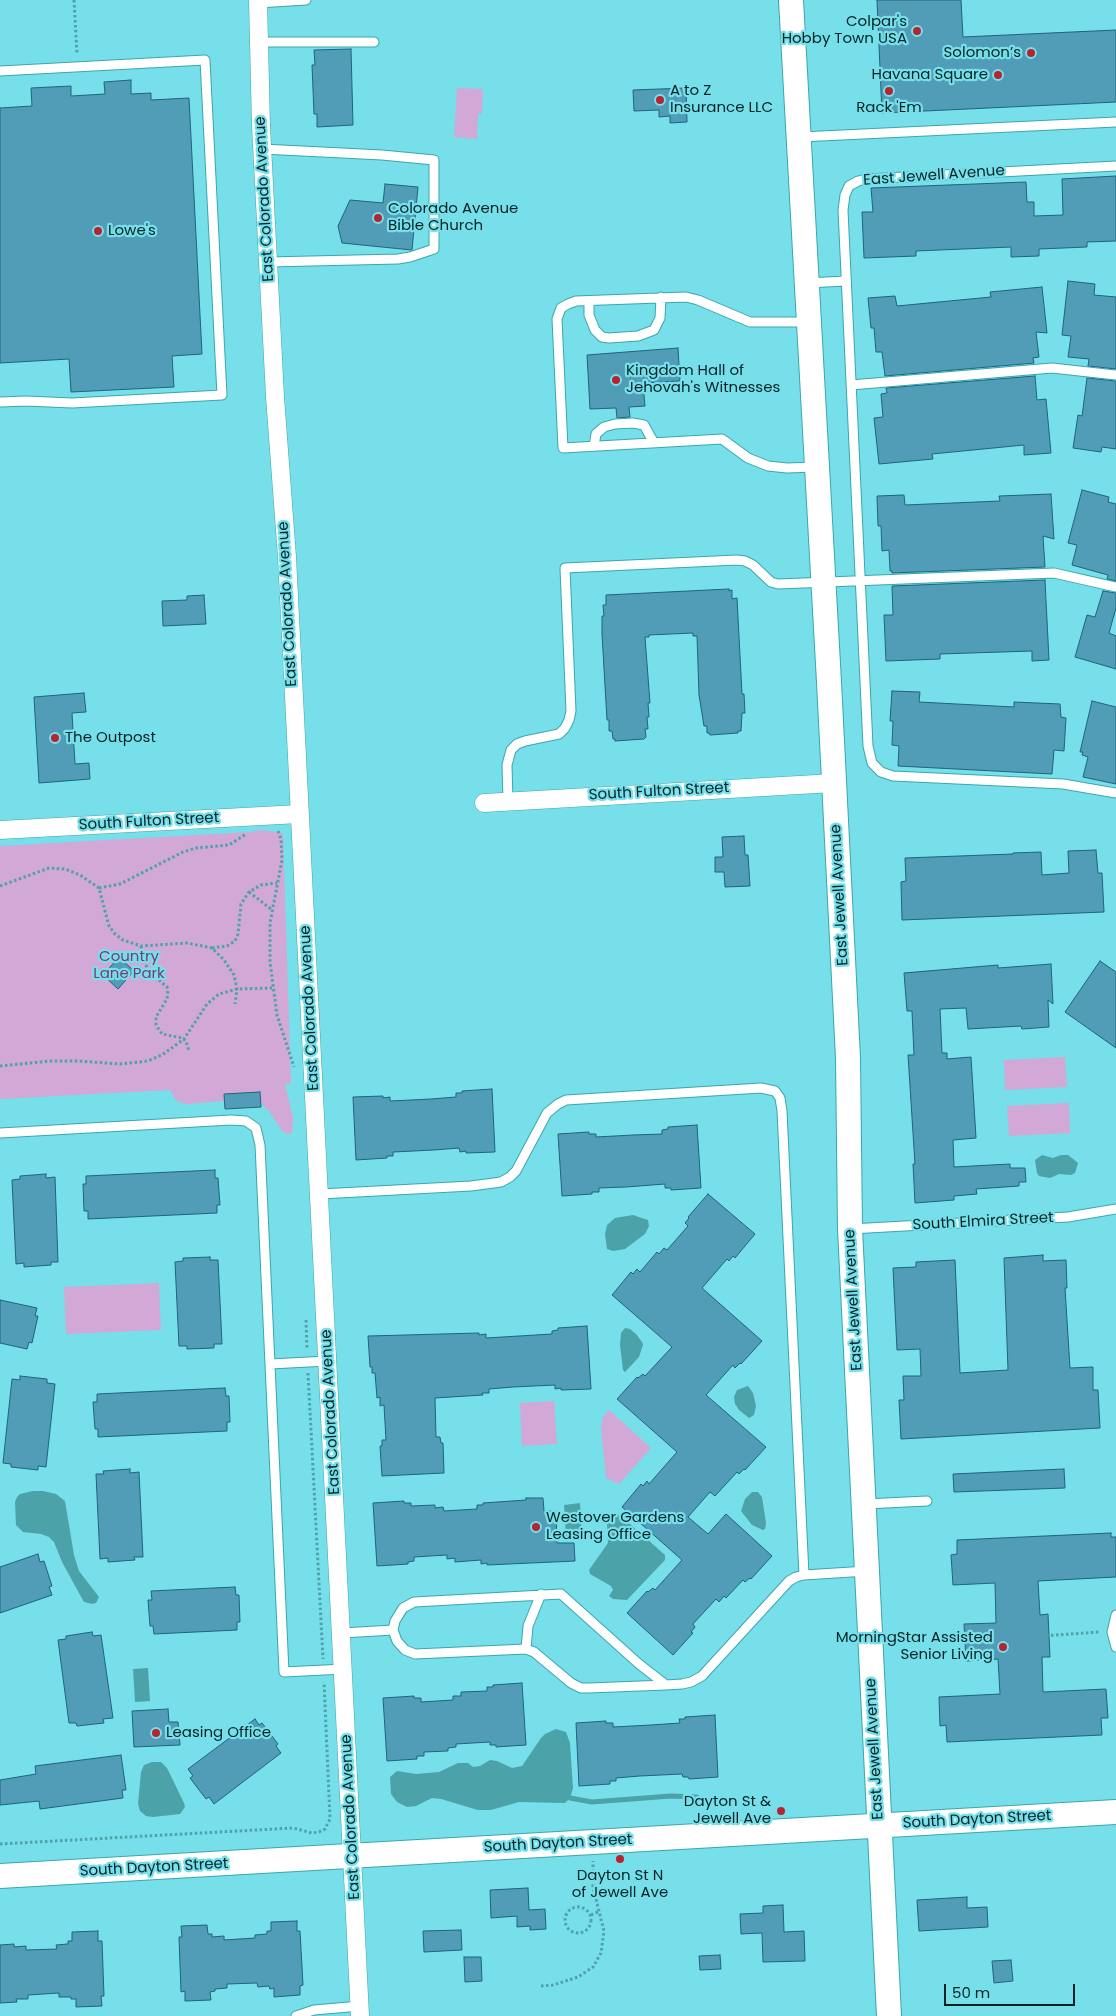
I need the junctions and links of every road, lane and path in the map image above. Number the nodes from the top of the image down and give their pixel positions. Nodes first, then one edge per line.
1 (74, 0) edge
2 (306, 0) edge
3 (790, 0) edge
4 (258, 2) edge
5 (259, 42) junction
6 (374, 42) dead end
7 (78, 67) junction
8 (0, 71) edge
9 (1116, 122) edge
10 (798, 137) junction
11 (262, 149) junction
12 (1116, 166) edge
13 (268, 262) junction
14 (846, 281) junction
15 (805, 283) junction
16 (661, 298) junction
17 (589, 301) junction
18 (808, 322) junction
19 (1116, 375) edge
20 (851, 385) junction
21 (0, 402) edge
22 (654, 443) junction
23 (594, 446) junction
24 (816, 467) junction
25 (860, 580) junction
26 (824, 583) junction
27 (1116, 587) edge
28 (834, 783) junction
29 (1116, 794) edge
30 (508, 801) junction
31 (484, 803) dead end
32 (299, 814) junction
33 (0, 830) edge
34 (250, 832) dead end
35 (273, 832) dead end
36 (277, 883) junction
37 (0, 886) edge
38 (99, 888) junction
39 (249, 892) junction
40 (272, 910) junction
41 (141, 946) junction
42 (212, 948) junction
43 (272, 988) junction
44 (237, 989) junction
45 (235, 1004) dead end
46 (184, 1039) junction
47 (189, 1051) dead end
48 (0, 1066) edge
49 (295, 1072) dead end
50 (0, 1133) edge
51 (320, 1194) junction
52 (1116, 1209) edge
53 (850, 1229) junction
54 (328, 1361) junction
55 (270, 1364) junction
56 (927, 1501) dead end
57 (864, 1504) junction
58 (867, 1571) junction
59 (804, 1575) junction
60 (541, 1594) junction
61 (1116, 1615) edge
62 (394, 1630) junction
63 (1112, 1632) junction
64 (342, 1633) junction
65 (1041, 1636) dead end
66 (1116, 1647) edge
67 (526, 1650) junction
68 (344, 1669) junction
69 (666, 1685) junction
70 (1116, 1812) edge
71 (878, 1825) junction
72 (593, 1842) junction
73 (352, 1857) junction
74 (0, 1876) edge
75 (600, 1911) junction
76 (591, 1915) junction
77 (541, 1986) dead end
78 (360, 2011) edge
79 (296, 2016) edge
80 (889, 2016) edge

1 - 7 path
2 - 4 lane
3 - 10 street, East Jewell Avenue
4 - 5 street, East Colorado Avenue
5 - 6 lane
5 - 11 street, East Colorado Avenue
7 - 8 lane
7 - 21 lane
9 - 10 lane
10 - 15 street, East Jewell Avenue
11 - 13 street, East Colorado Avenue
11 - 13 lane
12 - 14 lane, East Jewell Avenue
13 - 32 street, East Colorado Avenue
14 - 15 lane
14 - 20 lane, East Jewell Avenue
15 - 18 street, East Jewell Avenue
16 - 17 lane
16 - 17 lane
16 - 18 lane
17 - 23 lane
18 - 24 street, East Jewell Avenue
19 - 20 lane
20 - 25 lane, East Jewell Avenue
22 - 23 lane
22 - 23 lane
22 - 24 lane
24 - 26 street, East Jewell Avenue
25 - 26 lane
25 - 27 lane
25 - 29 lane, East Jewell Avenue
26 - 28 street, East Jewell Avenue
26 - 30 lane
28 - 30 street, South Fulton Street
28 - 53 street, East Jewell Avenue
30 - 31 street, South Fulton Street
32 - 33 street, South Fulton Street
32 - 51 street, East Colorado Avenue
34 - 38 path
35 - 36 path
36 - 39 path
36 - 40 path
37 - 38 path
38 - 41 path
39 - 40 path
39 - 42 path
40 - 43 path
41 - 42 path
41 - 46 path
42 - 44 path
43 - 44 path
43 - 49 path
44 - 45 path
44 - 46 path
46 - 47 path
46 - 48 path
50 - 55 lane
51 - 54 street, East Colorado Avenue
51 - 59 lane
52 - 53 lane, South Elmira Street
53 - 57 street, East Jewell Avenue
54 - 55 lane
54 - 64 street, East Colorado Avenue
55 - 68 lane
56 - 57 lane
57 - 58 street, East Jewell Avenue
58 - 59 lane
58 - 71 street, East Jewell Avenue
59 - 69 lane
60 - 62 lane
60 - 67 lane
60 - 69 lane
61 - 63 lane
62 - 64 lane
62 - 67 lane
63 - 65 path
63 - 66 lane
64 - 68 street, East Colorado Avenue
67 - 69 lane
68 - 73 street, East Colorado Avenue
70 - 71 street, South Dayton Street
71 - 72 street, South Dayton Street
71 - 80 street, East Jewell Avenue
72 - 73 street, South Dayton Street
72 - 75 path
73 - 74 street, South Dayton Street
73 - 78 street, East Colorado Avenue
75 - 76 path
75 - 77 path
76 - 76 path
78 - 79 lane

